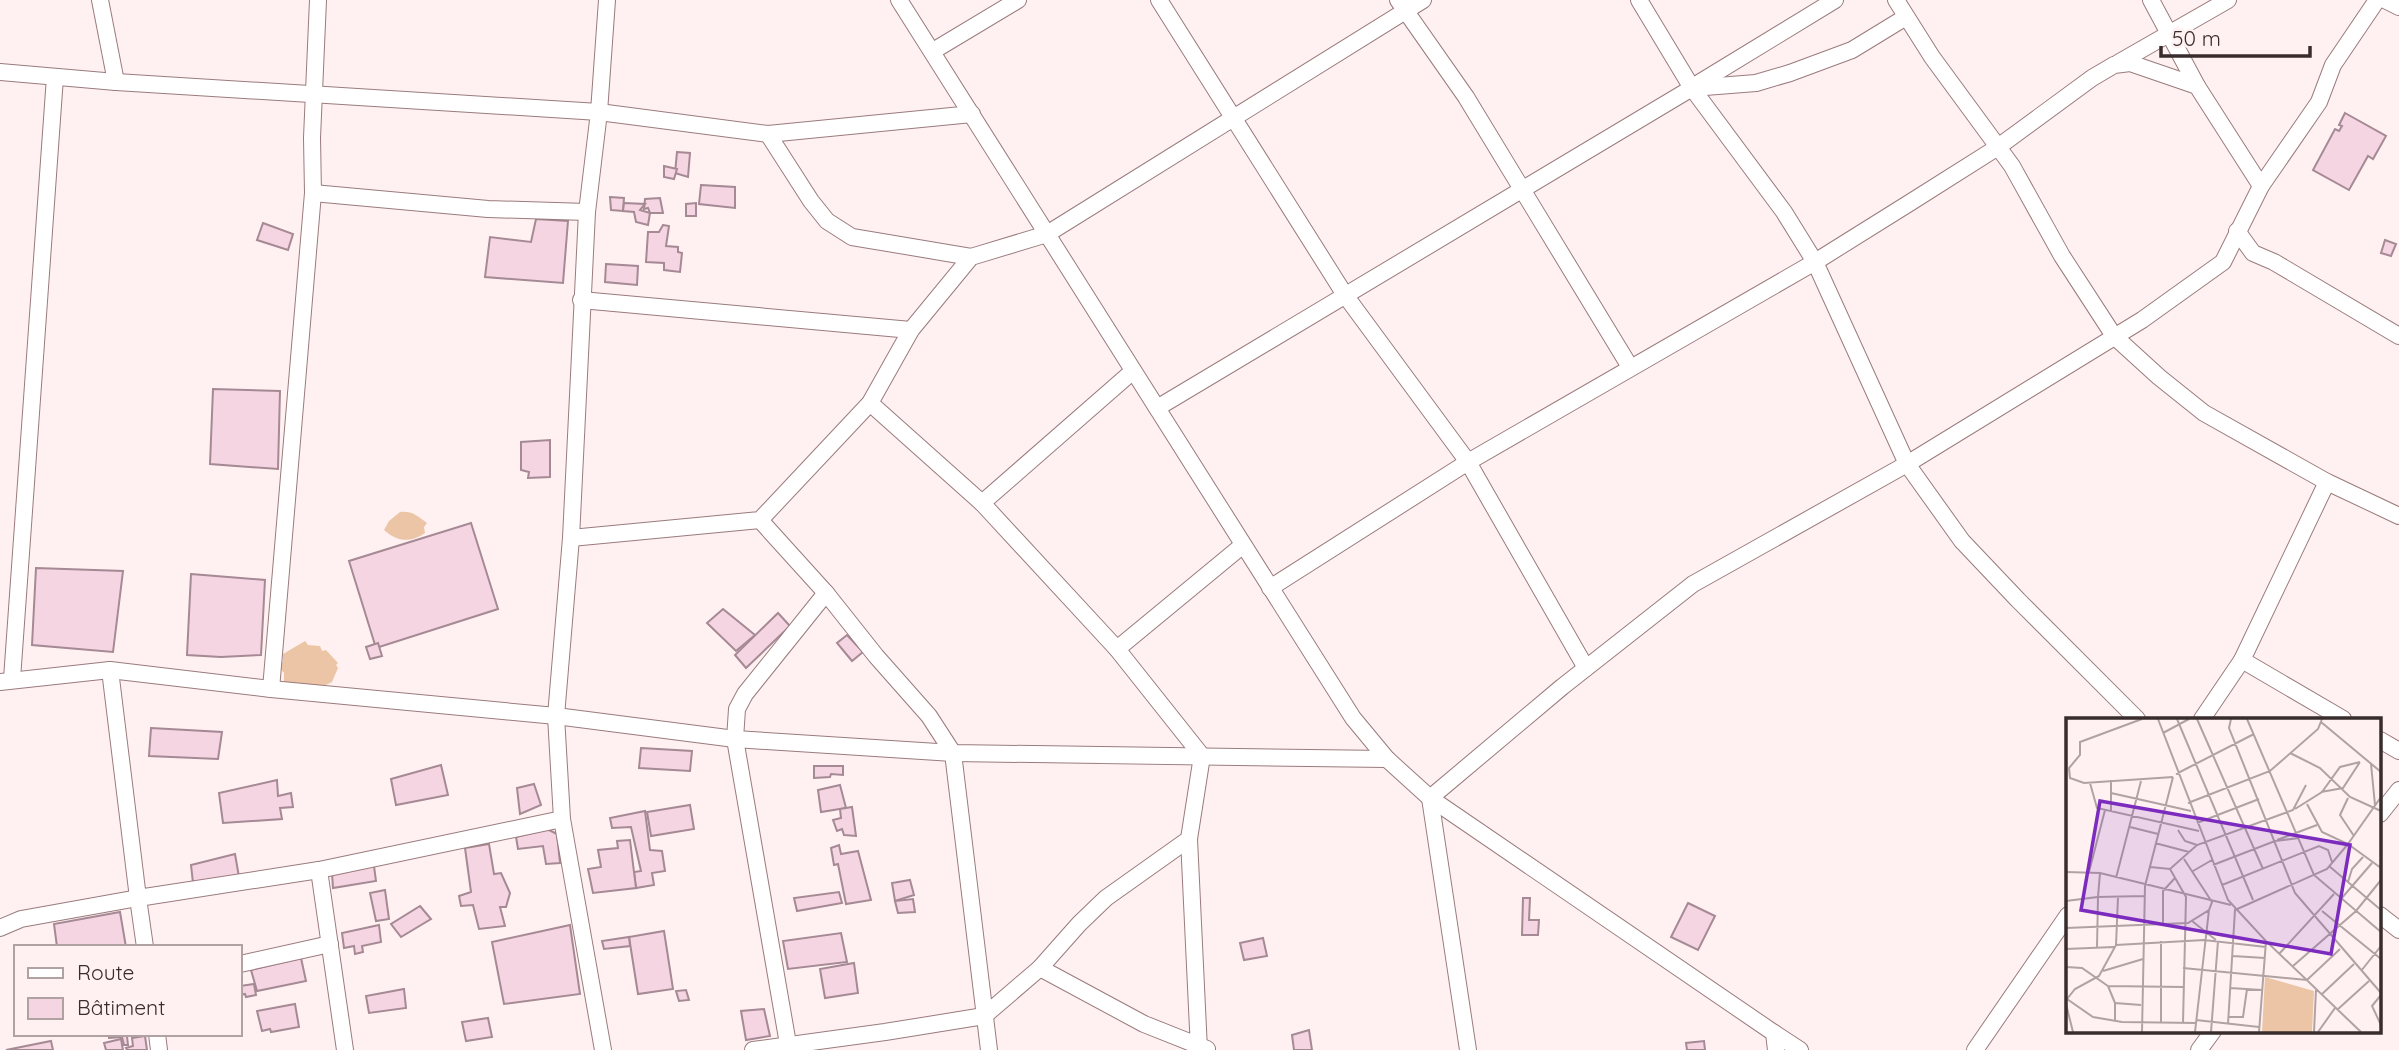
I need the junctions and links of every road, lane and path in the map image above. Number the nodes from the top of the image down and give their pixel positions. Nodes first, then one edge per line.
1 (100, 0) edge
2 (318, 0) edge
3 (607, 0) edge
4 (899, 0) edge
5 (1018, 0) edge
6 (1159, 0) edge
7 (1423, 0) edge
8 (1639, 0) edge
9 (1835, 0) edge
10 (1896, 0) edge
11 (2151, 0) edge
12 (2228, 0) edge
13 (2377, 0) edge
14 (2385, 0) edge
15 (1401, 5) edge
16 (2399, 7) edge
17 (1906, 17) junction
18 (2169, 32) junction
19 (933, 51) junction
20 (2114, 65) junction
21 (0, 72) edge
22 (55, 77) junction
23 (117, 82) junction
24 (2197, 86) junction
25 (1692, 88) junction
26 (314, 93) junction
27 (599, 112) junction
28 (972, 114) junction
29 (1234, 119) junction
30 (768, 134) junction
31 (1998, 147) junction
32 (2261, 186) junction
33 (1522, 190) junction
34 (313, 192) junction
35 (587, 212) junction
36 (2237, 231) junction
37 (1046, 234) junction
38 (971, 257) junction
39 (1815, 262) junction
40 (1345, 295) junction
41 (582, 300) junction
42 (911, 330) junction
43 (2399, 335) edge
44 (2114, 336) junction
45 (1630, 368) junction
46 (1133, 371) junction
47 (870, 403) junction
48 (1157, 408) junction
49 (1468, 462) junction
50 (1907, 464) junction
51 (2327, 482) junction
52 (982, 503) junction
53 (2399, 516) edge
54 (760, 520) junction
55 (571, 538) junction
56 (1243, 545) junction
57 (1270, 588) junction
58 (826, 593) junction
59 (1117, 649) junction
60 (2242, 660) junction
61 (1586, 668) junction
62 (110, 670) junction
63 (6, 680) edge
64 (271, 689) junction
65 (556, 716) junction
66 (2136, 718) edge
67 (2203, 718) edge
68 (2341, 718) edge
69 (735, 739) junction
70 (2382, 741) edge
71 (2399, 751) edge
72 (953, 752) junction
73 (1202, 756) junction
74 (1387, 759) junction
75 (2399, 790) edge
76 (1430, 798) junction
77 (2382, 811) edge
78 (562, 819) junction
79 (1188, 839) junction
80 (319, 870) junction
81 (138, 898) junction
82 (2382, 917) edge
83 (2066, 918) edge
84 (0, 928) edge
85 (2399, 930) edge
86 (330, 944) junction
87 (145, 945) edge
88 (242, 964) edge
89 (1040, 968) junction
90 (984, 1016) junction
91 (2212, 1032) edge
92 (1774, 1033) junction
93 (788, 1044) junction
94 (1202, 1048) edge
95 (345, 1050) edge
96 (603, 1050) edge
97 (753, 1050) edge
98 (989, 1050) edge
99 (1468, 1050) edge
100 (1776, 1050) edge
101 (1800, 1050) edge
102 (1975, 1050) edge
103 (2199, 1050) edge

1 - 23 street
2 - 26 street
3 - 27 street
4 - 19 street
5 - 19 street
6 - 29 street
7 - 15 street
8 - 25 street
9 - 25 street
10 - 17 street
11 - 18 street
12 - 18 street
13 - 32 street
14 - 16 street
15 - 29 street
15 - 33 street
17 - 25 street
17 - 31 street
18 - 20 street
18 - 24 street
19 - 28 street
20 - 24 street
20 - 31 street
21 - 22 street
22 - 23 street
22 - 63 street
23 - 26 street
24 - 32 street
25 - 33 street
25 - 39 street
26 - 27 street
26 - 34 street
27 - 30 street
27 - 35 street
28 - 30 street
28 - 37 street
29 - 37 street
29 - 40 street
30 - 38 street
31 - 39 street
31 - 44 street
32 - 36 street
33 - 40 street
33 - 45 street
34 - 35 street
34 - 64 street
35 - 41 street
36 - 43 street
36 - 44 street
37 - 38 street
37 - 46 street
38 - 42 street
39 - 45 street
39 - 50 street
40 - 48 street
40 - 49 street
41 - 42 street
41 - 55 street
42 - 47 street
44 - 50 street
44 - 51 street
45 - 49 street
46 - 48 street
46 - 52 street
47 - 52 street
47 - 54 street
48 - 56 street
49 - 57 street
49 - 61 street
50 - 61 street
50 - 66 street
51 - 53 street
51 - 60 street
52 - 59 street
54 - 55 street
54 - 58 street
55 - 65 street
56 - 57 street
56 - 59 street
57 - 74 street
58 - 69 street
58 - 72 street
59 - 73 street
60 - 67 street
60 - 68 street
61 - 76 street
62 - 63 street
62 - 64 street
62 - 81 street
64 - 65 street
65 - 69 street
65 - 78 street
69 - 72 street
69 - 93 street
70 - 71 street
72 - 73 street
72 - 90 street
73 - 74 street
73 - 79 street
74 - 76 street
75 - 77 street
76 - 92 street
76 - 99 street
78 - 80 street
78 - 96 street
79 - 89 street
79 - 94 street
80 - 81 street
80 - 86 street
81 - 84 street
81 - 87 street
82 - 85 street
83 - 102 street
86 - 88 street
86 - 95 street
89 - 90 street
89 - 94 street
90 - 93 street
90 - 98 street
91 - 103 street
92 - 100 street
92 - 101 street
93 - 97 street

